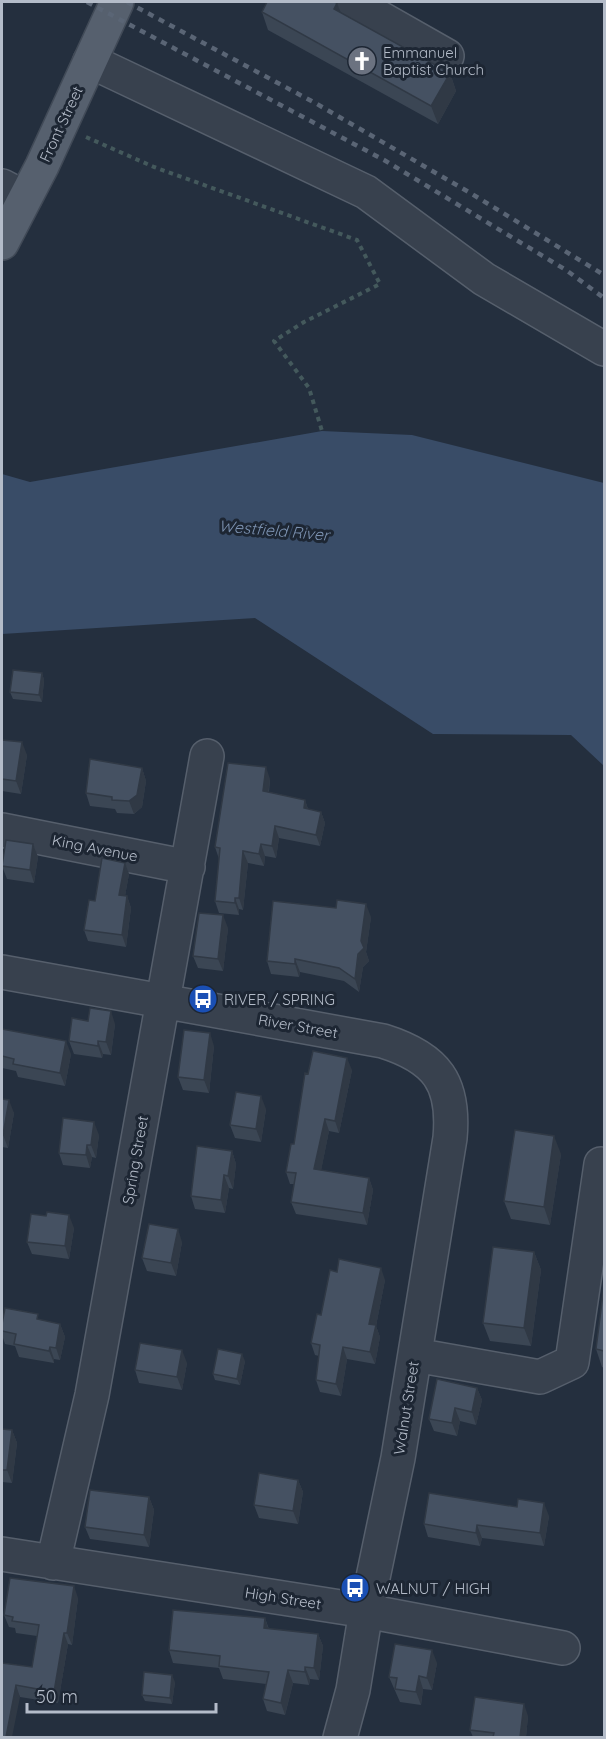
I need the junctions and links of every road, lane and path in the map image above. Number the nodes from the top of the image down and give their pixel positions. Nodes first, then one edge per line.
1 (117, 2) edge
2 (352, 2) edge
3 (447, 57) dead end
4 (90, 61) junction
5 (61, 125) junction
6 (13, 192) edge
7 (2, 243) edge
8 (604, 349) edge
9 (322, 431) dead end
10 (207, 756) dead end
11 (2, 830) edge
12 (188, 867) junction
13 (2, 972) edge
14 (164, 1003) junction
15 (441, 1078) joint
16 (601, 1164) dead end
17 (596, 1252) edge
18 (415, 1355) junction
19 (2, 1554) edge
20 (53, 1563) junction
21 (366, 1611) junction
22 (563, 1648) dead end
23 (340, 1737) edge

1 - 4 main road, Front Street
2 - 3 street
4 - 5 main road, Front Street
4 - 8 street
5 - 6 main road, Front Street
5 - 9 path
6 - 7 main road, Front Street
10 - 12 street, Spring Street
11 - 12 street, King Avenue
12 - 14 street, Spring Street
13 - 14 street, River Street
14 - 15 street, River Street
14 - 20 street, Spring Street
15 - 18 street, Walnut Street
16 - 17 street
17 - 18 street
18 - 21 street, Walnut Street
19 - 20 street, High Street
20 - 21 street, High Street
21 - 22 street, High Street
21 - 23 street, Walnut Street

